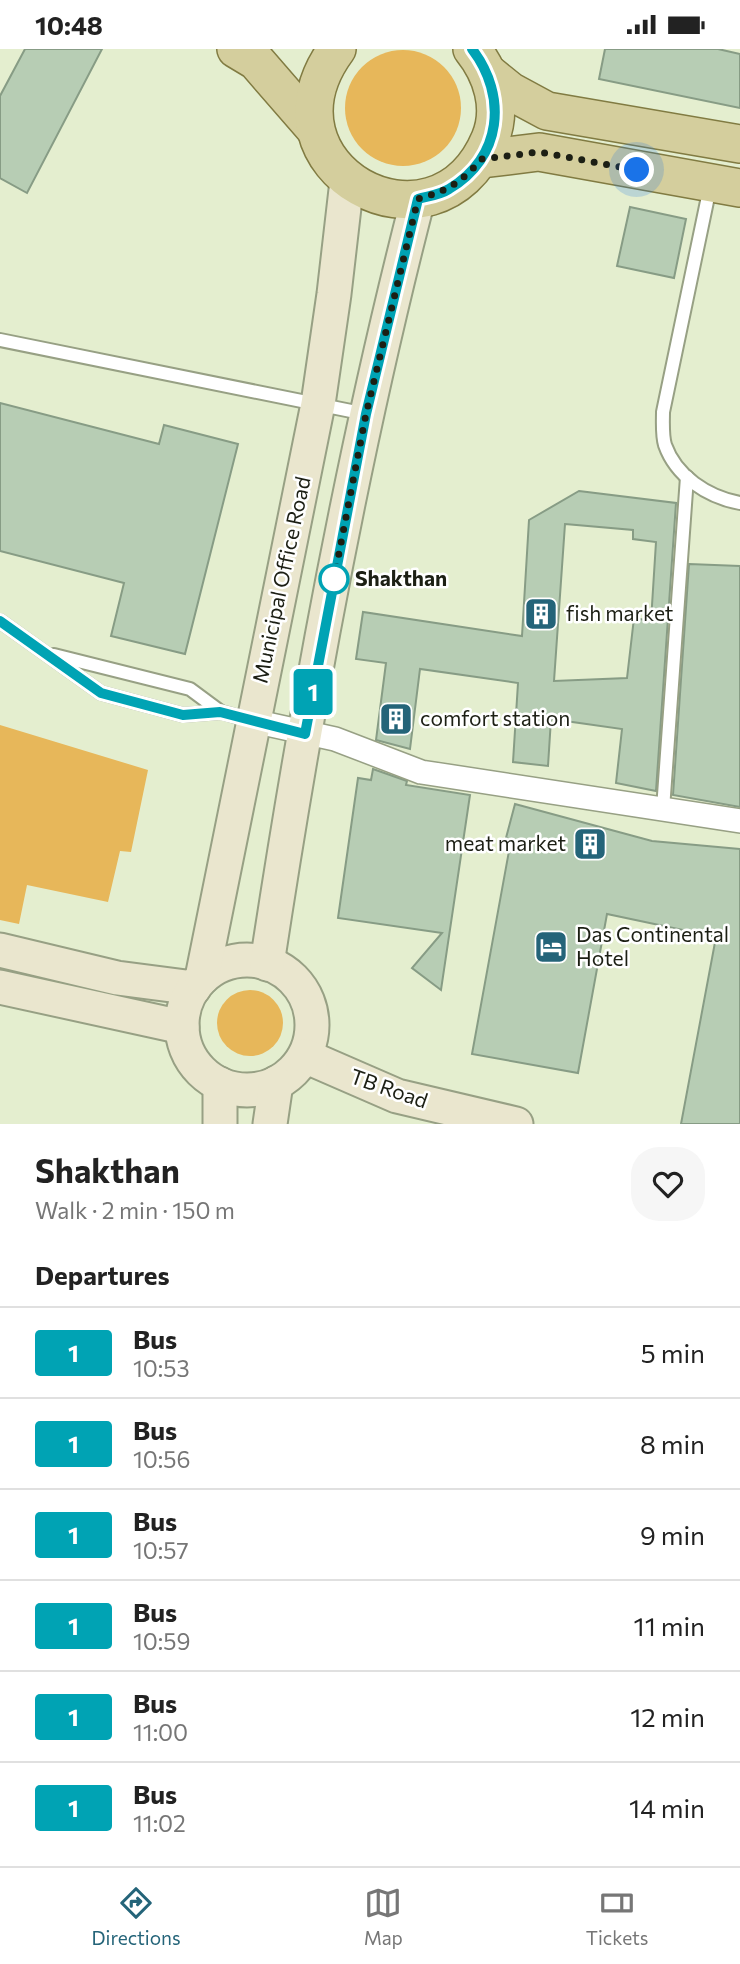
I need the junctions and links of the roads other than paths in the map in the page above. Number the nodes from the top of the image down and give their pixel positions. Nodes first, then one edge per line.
1 (236, 49) edge
2 (337, 49) edge
3 (480, 61) edge
4 (315, 129) junction
5 (740, 144) edge
6 (482, 159) junction
7 (347, 181) junction
8 (725, 185) edge
9 (418, 199) junction
10 (0, 340) edge
11 (318, 404) junction
12 (366, 414) junction
13 (687, 477) junction
14 (740, 503) edge
15 (0, 621) edge
16 (47, 653) junction
17 (220, 712) junction
18 (253, 721) junction
19 (305, 734) junction
20 (663, 809) junction
21 (740, 821) edge
22 (0, 950) edge
23 (267, 964) junction
24 (198, 983) junction
25 (0, 987) edge
26 (182, 1027) junction
27 (305, 1056) junction
28 (276, 1083) junction
29 (220, 1084) junction
30 (220, 1124) edge
31 (270, 1124) edge
32 (516, 1124) edge

1 - 4 main road
2 - 4 main road
3 - 5 main road
3 - 6 main road
4 - 7 main road
6 - 8 main road
6 - 9 main road
7 - 9 main road
7 - 11 main road, Municipal Office Road
8 - 13 lane
9 - 12 main road
10 - 11 lane
11 - 12 lane
11 - 18 main road, Municipal Office Road
12 - 19 main road
13 - 14 lane
13 - 20 lane
15 - 16 lane
16 - 17 lane
16 - 17 lane
17 - 18 lane
18 - 19 street
18 - 24 main road, Municipal Office Road
19 - 20 street
19 - 23 main road
20 - 21 street
22 - 24 main road
23 - 24 main road
23 - 27 main road
24 - 26 main road
25 - 26 main road
26 - 29 main road
27 - 28 main road
27 - 32 main road, TB Road
28 - 29 main road
28 - 31 main road
29 - 30 main road

